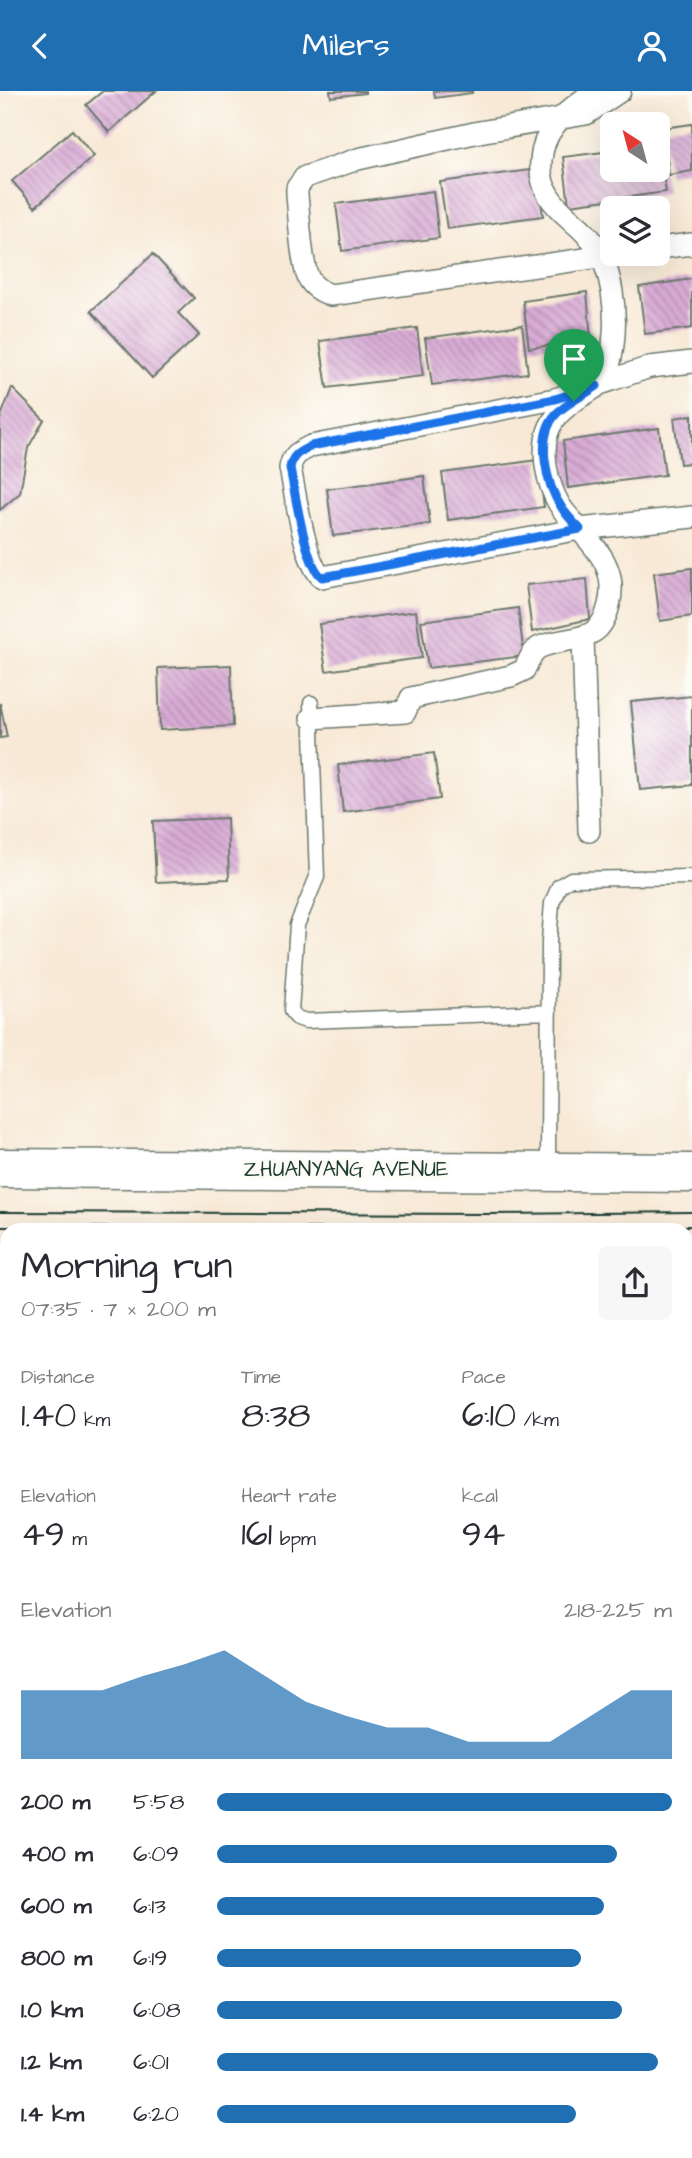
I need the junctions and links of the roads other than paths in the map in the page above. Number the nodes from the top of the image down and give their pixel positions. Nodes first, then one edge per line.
1 (594, 91) edge
2 (620, 91) edge
3 (560, 119) junction
4 (692, 244) edge
5 (600, 247) edge
6 (670, 247) edge
7 (600, 256) edge
8 (611, 266) edge
9 (692, 362) edge
10 (597, 386) junction
11 (692, 517) edge
12 (580, 529) junction
13 (583, 637) junction
14 (311, 710) joint
15 (589, 831) dead end
16 (692, 877) edge
17 (550, 1012) junction
18 (0, 1168) edge
19 (548, 1171) junction
20 (692, 1173) edge

1 - 3 street
2 - 3 street
3 - 5 street
3 - 7 street
4 - 6 street
8 - 10 street
9 - 10 street
10 - 12 street
10 - 12 street
11 - 12 street
12 - 13 street
13 - 14 street
13 - 15 street
14 - 17 lane
16 - 17 lane
17 - 19 lane
18 - 19 main road, ZHUANYANG AVENUE
19 - 20 main road, ZHUANYANG AVENUE

